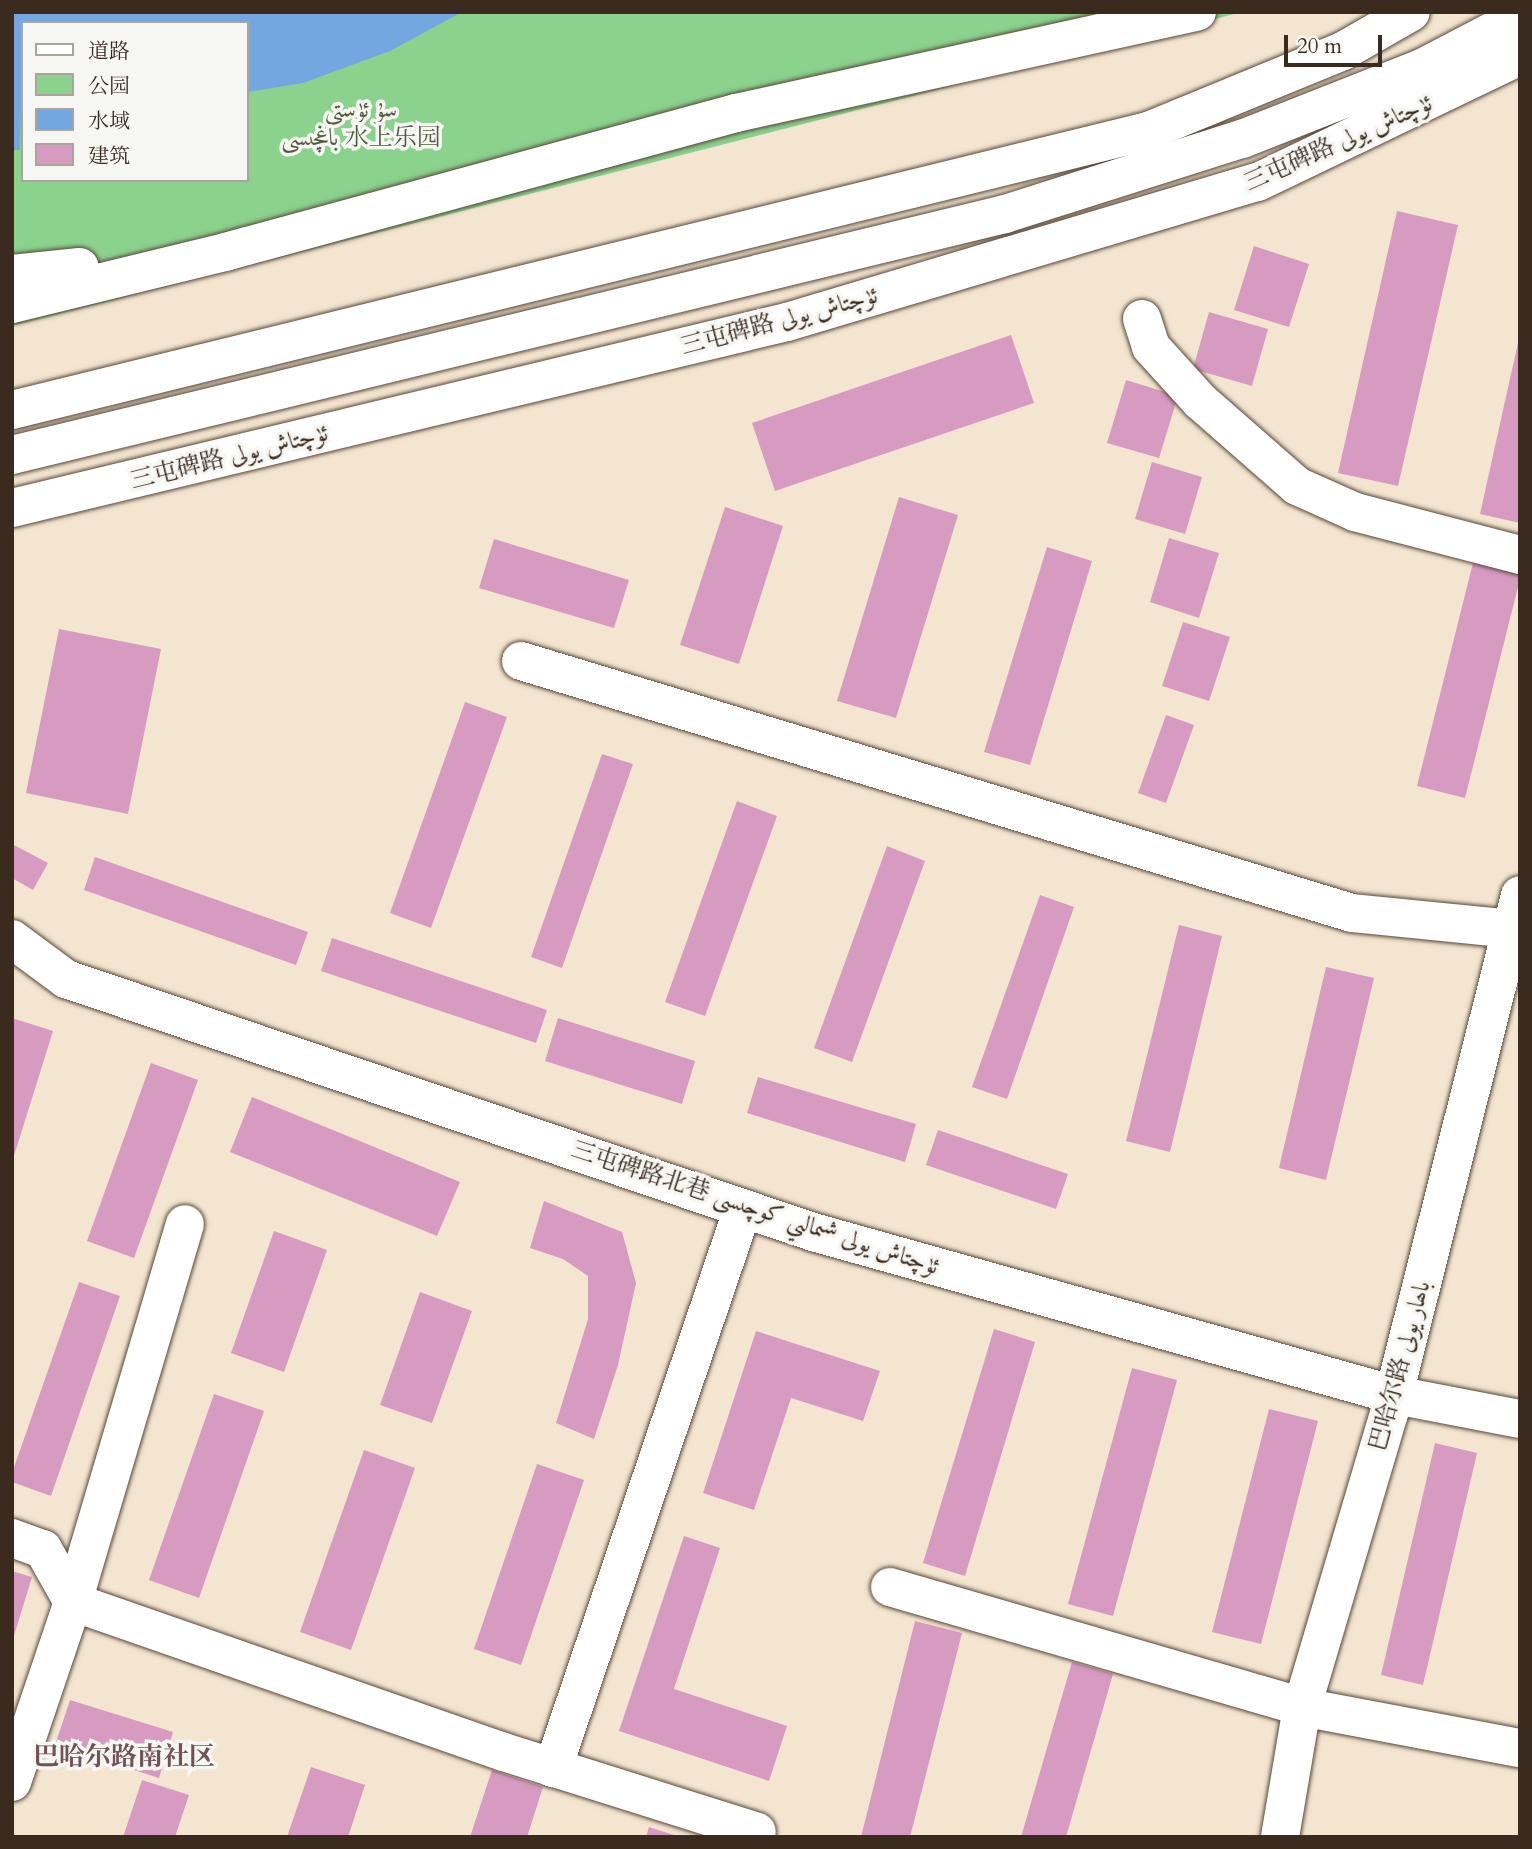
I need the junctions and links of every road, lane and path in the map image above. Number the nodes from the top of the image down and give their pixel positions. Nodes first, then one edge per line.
1 (1197, 12) edge
2 (1411, 12) edge
3 (1520, 17) edge
4 (1520, 56) edge
5 (225, 253) junction
6 (12, 274) edge
7 (12, 304) edge
8 (1142, 319) dead end
9 (12, 410) edge
10 (12, 455) edge
11 (12, 508) edge
12 (1520, 555) edge
13 (521, 661) dead end
14 (1515, 912) edge
15 (12, 939) edge
16 (1506, 1006) edge
17 (743, 1208) junction
18 (185, 1224) dead end
19 (1395, 1395) junction
20 (1520, 1419) edge
21 (12, 1538) edge
22 (890, 1587) dead end
23 (73, 1601) junction
24 (1302, 1707) junction
25 (1520, 1748) edge
26 (553, 1768) junction
27 (12, 1783) edge
28 (757, 1832) dead end
29 (1280, 1837) edge

1 - 5 main road
2 - 9 main road
3 - 10 main road
4 - 11 main road, 三屯碑路 ئۈچتاش يولى
5 - 6 main road
5 - 7 main road
8 - 12 main road
13 - 14 main road
14 - 16 main road, 巴哈尔路 باھار يولى
15 - 17 main road, 三屯碑路北巷 ئۈچتاش يولى شىمالىي كوچىسى
16 - 19 main road, 巴哈尔路 باھار يولى
17 - 19 main road, 三屯碑路北巷 ئۈچتاش يولى شىمالىي كوچىسى
17 - 26 main road
18 - 23 main road
19 - 20 main road, 三屯碑路北巷 ئۈچتاش يولى شىمالىي كوچىسى
19 - 24 main road, 巴哈尔路 باھار يولى
21 - 23 main road
22 - 24 main road
23 - 26 main road
23 - 27 main road
24 - 25 main road
24 - 29 main road, 巴哈尔路 باھار يولى
26 - 28 main road

